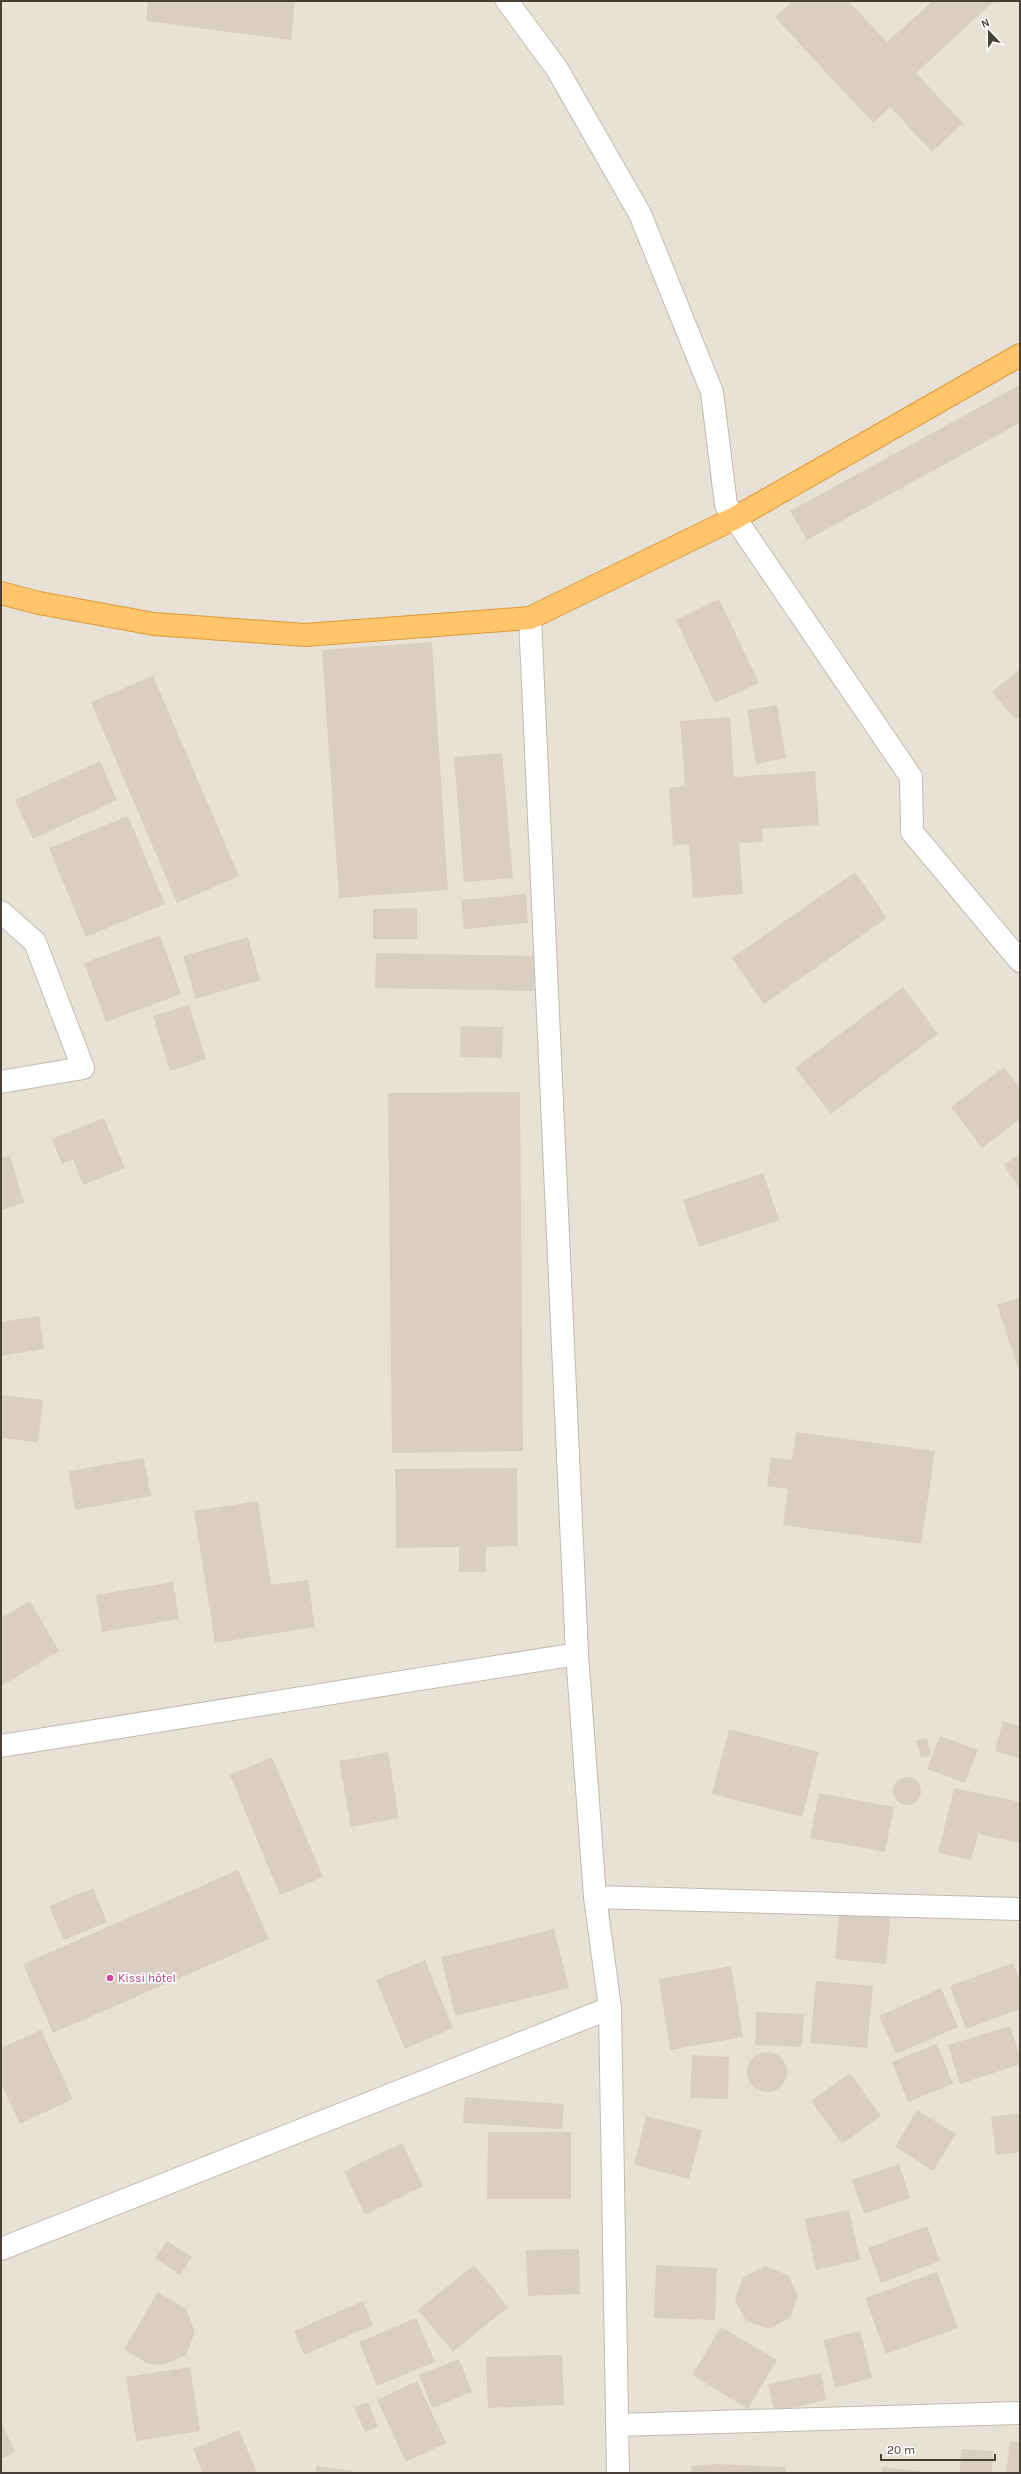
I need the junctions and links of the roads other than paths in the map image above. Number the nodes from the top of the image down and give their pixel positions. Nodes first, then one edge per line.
1 (507, 1) edge
2 (1020, 354) edge
3 (735, 518) junction
4 (1, 593) edge
5 (530, 618) junction
6 (1, 912) edge
7 (1020, 961) edge
8 (1, 1082) edge
9 (577, 1654) junction
10 (1, 1746) edge
11 (595, 1897) junction
12 (1020, 1909) edge
13 (610, 2008) junction
14 (1, 2249) edge
15 (1020, 2413) edge
16 (617, 2425) junction
17 (618, 2473) edge

1 - 3 street
2 - 3 highway
3 - 5 highway
3 - 7 street
4 - 5 highway
5 - 9 street
6 - 8 street
9 - 10 street
9 - 11 street
11 - 12 street
11 - 13 street
13 - 14 street
13 - 16 street
15 - 16 street
16 - 17 street

